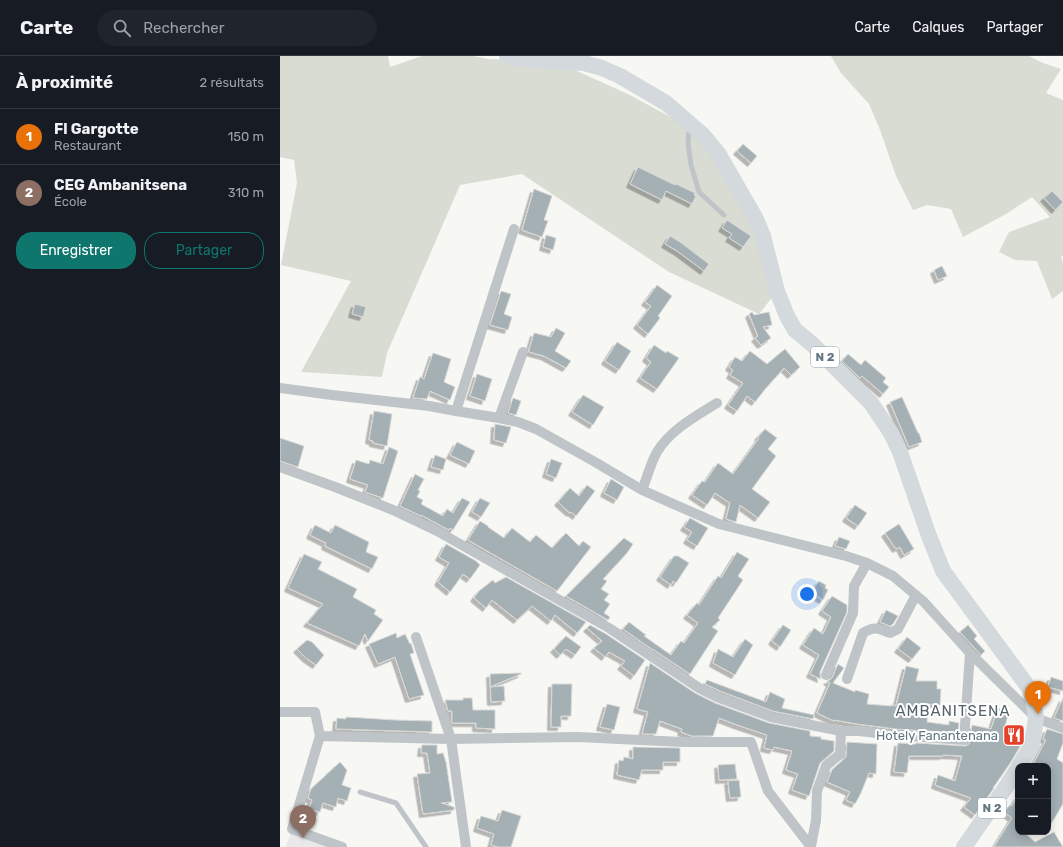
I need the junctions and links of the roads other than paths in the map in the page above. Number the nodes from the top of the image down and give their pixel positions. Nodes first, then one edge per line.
1 (507, 56) edge
2 (690, 123) junction
3 (724, 215) dead end
4 (514, 229) dead end
5 (523, 352) dead end
6 (280, 388) edge
7 (717, 403) dead end
8 (456, 411) junction
9 (499, 418) junction
10 (280, 467) edge
11 (642, 490) junction
12 (867, 563) junction
13 (916, 595) junction
14 (416, 637) dead end
15 (970, 653) junction
16 (826, 675) dead end
17 (846, 679) dead end
18 (280, 712) edge
19 (1036, 718) junction
20 (1063, 728) edge
21 (841, 731) junction
22 (320, 736) junction
23 (451, 739) junction
24 (1021, 763) edge
25 (1015, 772) edge
26 (360, 792) dead end
27 (811, 846) edge
28 (342, 847) edge
29 (426, 847) edge
30 (466, 847) edge
31 (964, 847) edge

1 - 2 main road, N 2
2 - 3 lane
2 - 19 main road, N 2
4 - 8 street
5 - 9 street
6 - 8 street
7 - 11 street
8 - 9 street
9 - 11 street
10 - 21 street
11 - 12 street
12 - 13 street
12 - 16 street
13 - 15 street
13 - 17 street
14 - 23 street
15 - 19 street
15 - 21 street
18 - 22 street
19 - 20 street
19 - 24 main road, N 2
21 - 27 street
22 - 23 street
22 - 28 street
23 - 27 street
23 - 30 street
25 - 31 main road, N 2
26 - 29 lane

